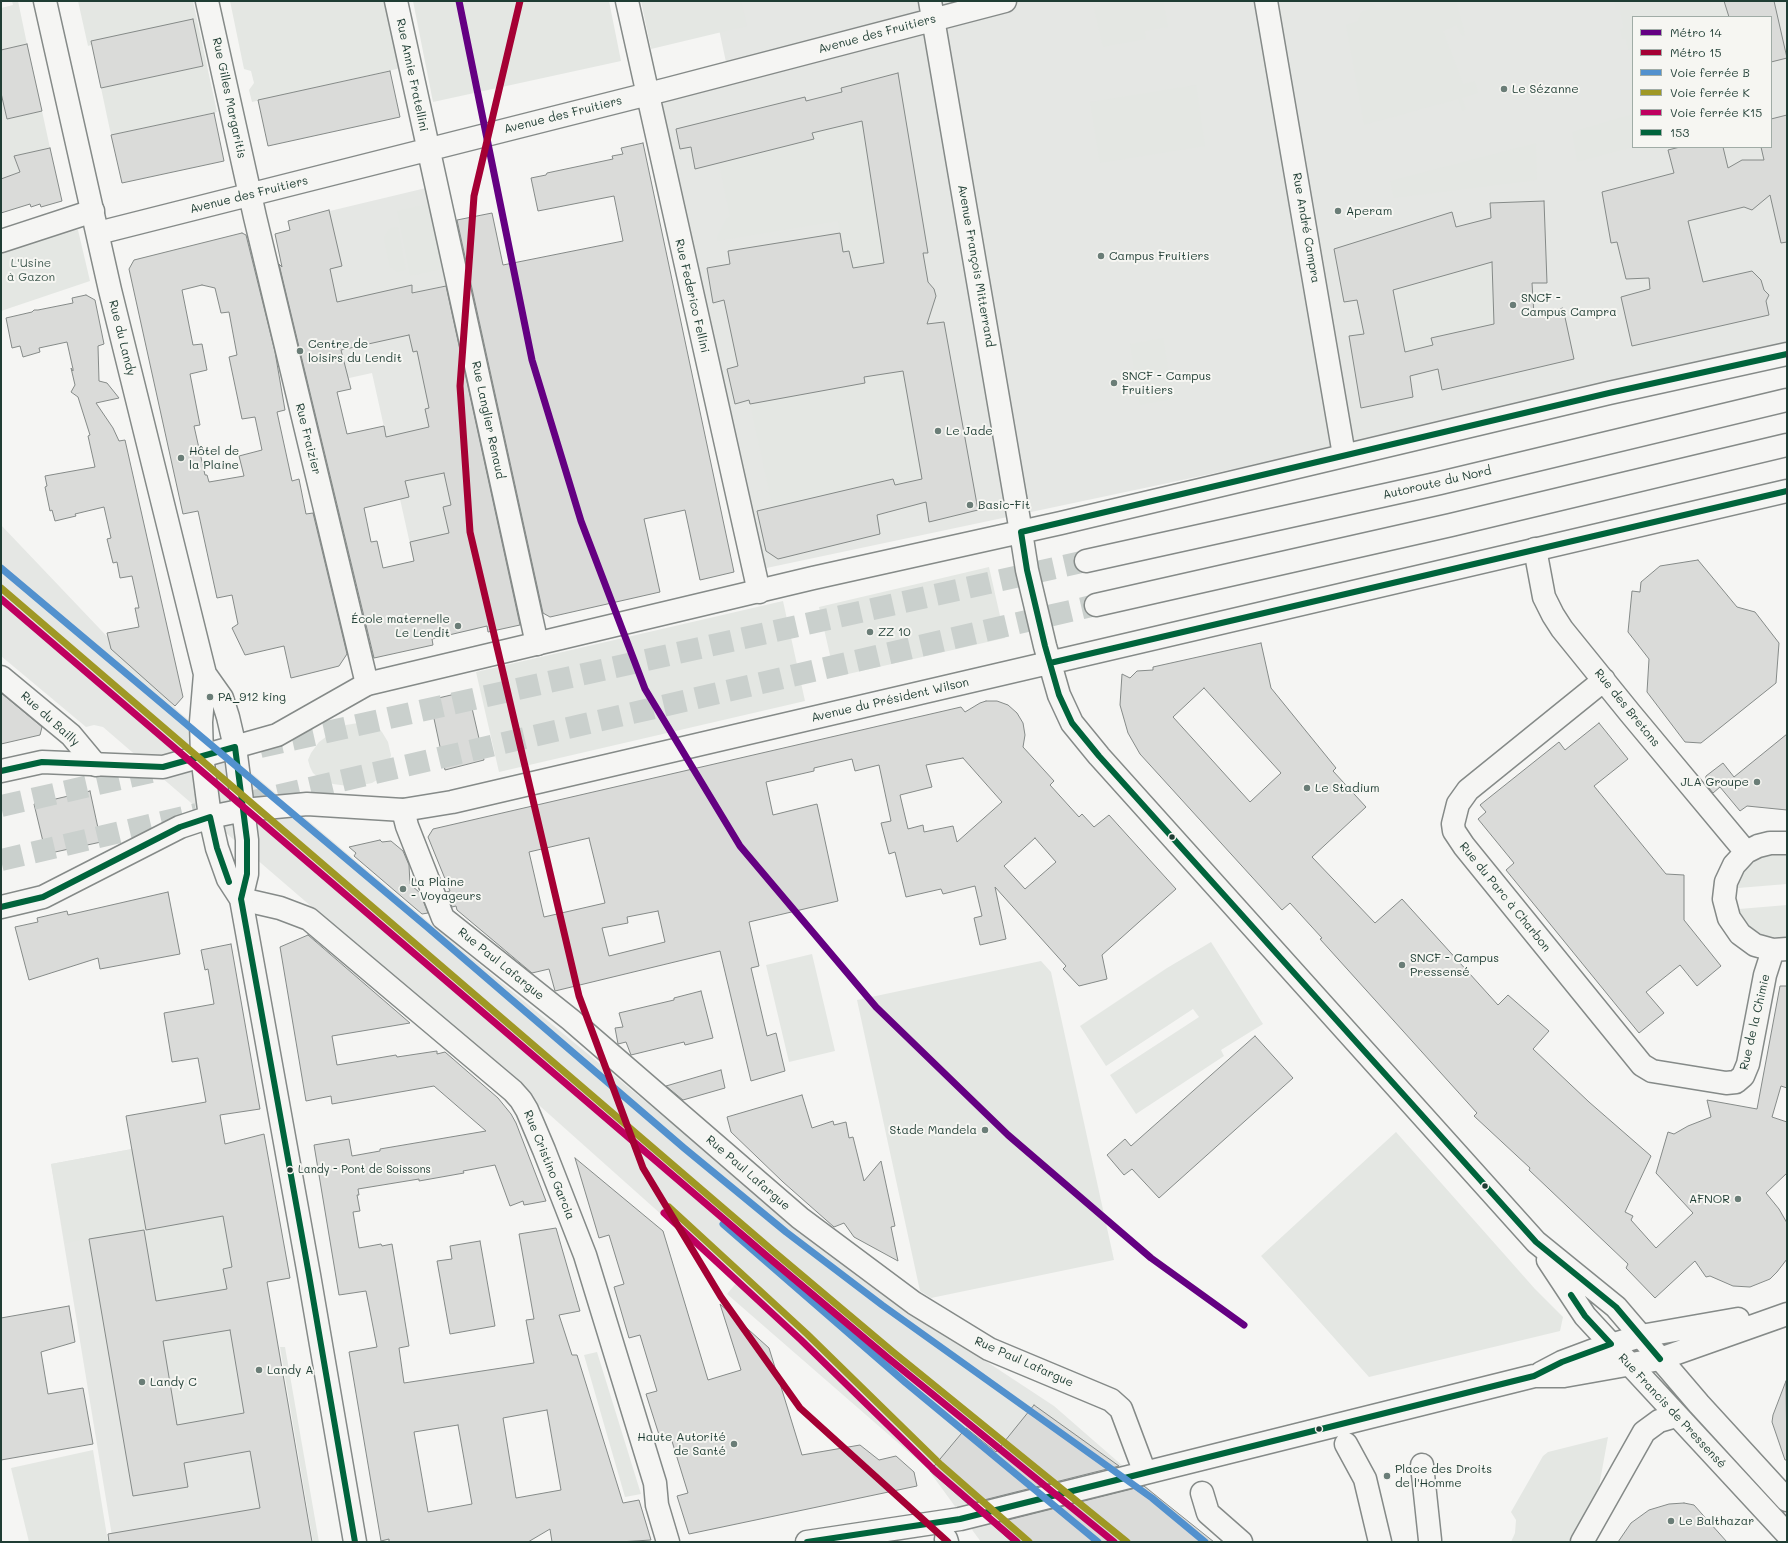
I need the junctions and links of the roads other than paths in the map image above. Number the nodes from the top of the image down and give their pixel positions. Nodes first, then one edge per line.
1 (46, 1) edge
2 (207, 1) edge
3 (396, 1) edge
4 (627, 1) edge
5 (1005, 1) edge
6 (1266, 1) edge
7 (931, 10) edge
8 (646, 94) junction
9 (429, 150) junction
10 (250, 194) junction
11 (93, 211) junction
12 (98, 233) junction
13 (1, 241) edge
14 (1787, 354) edge
15 (1787, 400) edge
16 (1787, 445) edge
17 (1344, 455) junction
18 (1787, 490) edge
19 (1021, 532) junction
20 (1535, 549) junction
21 (1086, 561) tunnel mouth
22 (759, 592) junction
23 (1096, 604) tunnel mouth
24 (537, 644) junction
25 (1050, 663) junction
26 (205, 674) junction
27 (1, 677) edge
28 (1604, 680) junction
29 (367, 684) junction
30 (235, 747) junction
31 (202, 756) junction
32 (96, 765) junction
33 (1, 771) edge
34 (244, 810) junction
35 (403, 810) junction
36 (210, 817) junction
37 (1787, 843) edge
38 (1746, 852) junction
39 (241, 900) junction
40 (1, 907) edge
41 (1783, 951) edge
42 (1726, 1083) joint
43 (1536, 1242) junction
44 (1787, 1313) edge
45 (1641, 1336) junction
46 (1611, 1344) junction
47 (1660, 1358) junction
48 (1628, 1364) junction
49 (1534, 1376) junction
50 (1676, 1416) junction
51 (1346, 1444) dead end
52 (1422, 1465) dead end
53 (1145, 1473) junction
54 (1202, 1493) dead end
55 (1787, 1500) edge
56 (1787, 1534) edge
57 (1427, 1541) edge
58 (355, 1542) edge
59 (668, 1542) edge
60 (807, 1542) edge
61 (1242, 1542) edge
62 (1380, 1542) edge
63 (1582, 1542) edge

1 - 11 main road, Rue du Landy
2 - 10 main road, Rue Gilles Margaritis
3 - 9 main road, Rue Annie Fratellini
4 - 8 main road, Rue Federico Fellini
5 - 7 main road, Avenue des Fruitiers
6 - 17 main road, Rue André Campra
7 - 8 main road, Avenue des Fruitiers
7 - 19 main road, Avenue François Mitterrand
8 - 9 main road, Avenue des Fruitiers
8 - 22 main road, Rue Federico Fellini
9 - 10 main road, Avenue des Fruitiers
9 - 24 main road, Rue Langlier Renaud
10 - 12 main road, Avenue des Fruitiers
10 - 29 main road, Rue Fraizier
11 - 12 main road, Rue du Landy
11 - 13 main road
12 - 26 main road, Rue du Landy
14 - 17 main road
15 - 21 main road, Autoroute du Nord
16 - 23 main road
17 - 19 main road
18 - 20 main road, Avenue du Président Wilson
19 - 22 main road
19 - 25 main road, Rue Francis de Pressensé
20 - 25 main road, Avenue du Président Wilson
20 - 28 main road, Rue des Bretons
22 - 24 main road
24 - 29 main road
25 - 35 main road, Avenue du Président Wilson
25 - 43 main road, Rue Francis de Pressensé
26 - 30 main road, Rue du Landy
26 - 31 main road, Rue du Landy
27 - 32 main road, Rue du Bailly
28 - 38 main road, Rue des Bretons
28 - 42 main road, Rue du Parc à Charbon
29 - 30 main road
30 - 31 main road
30 - 34 main road, Rue du Landy
31 - 32 main road
31 - 36 main road, Rue du Landy
32 - 33 main road
34 - 35 main road, Avenue du Président Wilson
34 - 36 main road, Avenue du Président Wilson
34 - 39 main road, Rue du Landy
35 - 53 main road, Rue Paul Lafargue
36 - 39 main road, Rue du Landy
36 - 40 main road, Avenue du Président Wilson
37 - 38 main road
38 - 41 main road
39 - 58 main road, Rue du Landy
39 - 59 main road, Rue Cristino Garcia
41 - 42 main road, Rue de la Chimie
43 - 45 main road, Rue Francis de Pressensé
43 - 46 main road, Rue Francis de Pressensé
44 - 45 main road
44 - 47 main road
45 - 46 main road
45 - 47 main road, Rue Francis de Pressensé
46 - 48 main road, Rue Francis de Pressensé
46 - 49 main road
47 - 48 main road
47 - 55 main road, Rue Francis de Pressensé
48 - 49 main road
48 - 50 main road, Rue Francis de Pressensé
49 - 53 main road
50 - 56 main road, Rue Francis de Pressensé
50 - 63 main road
51 - 62 main road
52 - 57 main road
53 - 60 main road
54 - 61 main road

